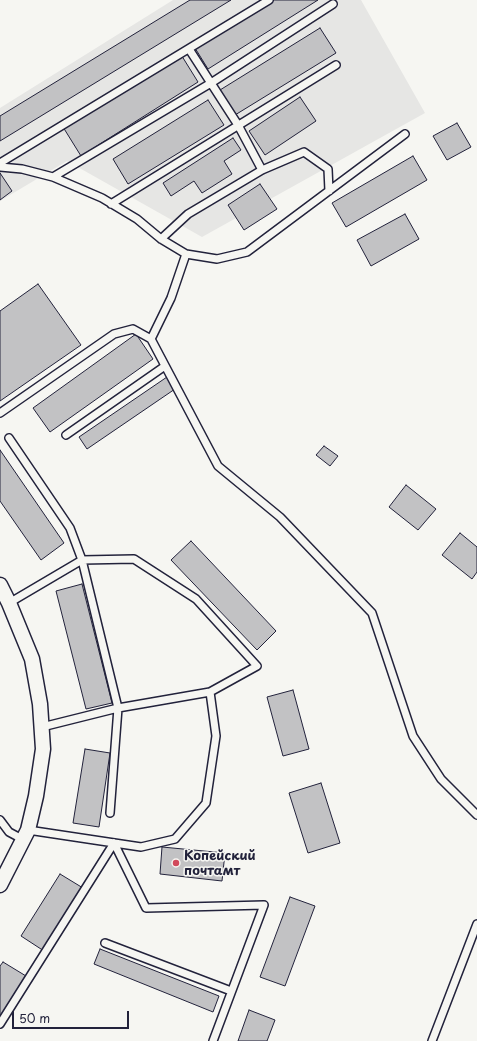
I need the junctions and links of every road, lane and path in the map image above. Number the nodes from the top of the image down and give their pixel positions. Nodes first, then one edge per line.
1 (269, 0) edge
2 (333, 4) dead end
3 (189, 49) junction
4 (336, 65) dead end
5 (211, 83) junction
6 (238, 125) junction
7 (405, 134) dead end
8 (0, 163) edge
9 (0, 167) edge
10 (262, 170) junction
11 (53, 177) junction
12 (329, 191) junction
13 (111, 204) junction
14 (161, 239) junction
15 (186, 254) junction
16 (150, 339) junction
17 (165, 366) junction
18 (0, 413) edge
19 (66, 435) dead end
20 (9, 438) dead end
21 (82, 560) junction
22 (0, 585) edge
23 (9, 603) junction
24 (210, 692) junction
25 (118, 708) junction
26 (42, 727) junction
27 (110, 813) dead end
28 (477, 815) edge
29 (0, 820) edge
30 (26, 836) junction
31 (114, 843) junction
32 (0, 884) edge
33 (477, 924) edge
34 (105, 944) dead end
35 (230, 991) junction
36 (0, 1024) edge
37 (213, 1041) edge
38 (432, 1041) edge

1 - 3 lane
2 - 5 lane
3 - 5 lane
3 - 8 lane
4 - 6 lane
5 - 6 lane
5 - 11 lane
6 - 10 lane
6 - 13 lane
7 - 12 lane
9 - 11 lane
10 - 12 lane
10 - 14 lane
11 - 13 lane
12 - 15 lane
13 - 14 lane
14 - 15 lane
15 - 16 lane
16 - 17 lane
16 - 18 lane
17 - 19 lane
17 - 28 lane
20 - 21 lane
21 - 23 lane
21 - 24 lane
21 - 25 lane
22 - 23 street
23 - 26 street
24 - 25 lane
24 - 31 lane
25 - 26 lane
25 - 27 lane
26 - 30 street
29 - 30 lane
30 - 31 lane
30 - 32 street
31 - 35 lane
31 - 36 lane
33 - 38 lane
34 - 35 lane
35 - 37 lane

